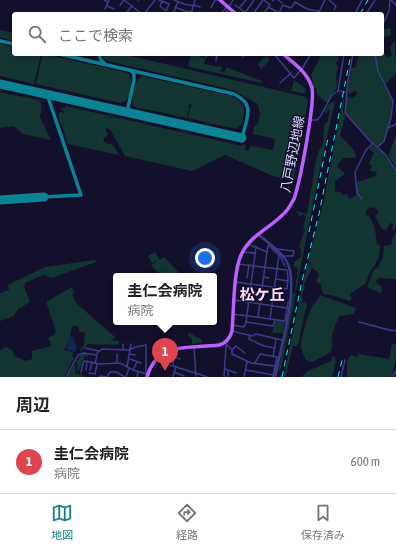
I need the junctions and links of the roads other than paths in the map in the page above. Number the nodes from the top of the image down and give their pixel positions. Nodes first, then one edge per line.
1 (104, 0) edge
2 (155, 0) edge
3 (160, 0) edge
4 (174, 0) edge
5 (195, 0) edge
6 (219, 0) edge
7 (233, 0) edge
8 (246, 0) edge
9 (254, 0) edge
10 (263, 0) edge
11 (321, 0) edge
12 (329, 0) edge
13 (357, 0) edge
14 (375, 0) edge
15 (390, 0) edge
16 (109, 1) edge
17 (170, 1) edge
18 (324, 1) edge
19 (361, 1) edge
20 (178, 2) junction
21 (280, 2) edge
22 (169, 4) junction
23 (278, 4) dead end
24 (106, 5) junction
25 (120, 5) dead end
26 (236, 5) dead end
27 (396, 5) edge
28 (132, 6) junction
29 (194, 6) junction
30 (175, 7) junction
31 (200, 7) dead end
32 (268, 7) junction
33 (105, 8) dead end
34 (211, 8) dead end
35 (229, 8) junction
36 (239, 8) junction
37 (114, 9) dead end
38 (137, 10) joint
39 (182, 10) joint
40 (334, 10) dead end
41 (318, 11) joint
42 (127, 12) dead end
43 (140, 12) edge
44 (145, 12) edge
45 (174, 12) edge
46 (189, 12) edge
47 (192, 12) edge
48 (224, 12) edge
49 (226, 12) edge
50 (233, 12) edge
51 (245, 12) edge
52 (247, 12) edge
53 (254, 12) edge
54 (264, 12) edge
55 (277, 12) edge
56 (280, 12) edge
57 (356, 12) edge
58 (367, 12) edge
59 (384, 22) edge
60 (217, 56) edge
61 (276, 56) edge
62 (285, 56) edge
63 (310, 56) edge
64 (344, 56) edge
65 (353, 56) edge
66 (375, 56) edge
67 (216, 61) dead end
68 (301, 70) junction
69 (291, 74) junction
70 (280, 82) dead end
71 (338, 91) junction
72 (346, 92) junction
73 (310, 120) junction
74 (396, 124) edge
75 (388, 128) junction
76 (373, 143) junction
77 (378, 147) junction
78 (396, 171) edge
79 (362, 200) dead end
80 (258, 234) junction
81 (248, 244) junction
82 (256, 247) junction
83 (275, 249) junction
84 (242, 252) junction
85 (267, 252) junction
86 (255, 253) junction
87 (279, 255) junction
88 (283, 256) junction
89 (274, 259) dead end
90 (278, 260) junction
91 (238, 264) junction
92 (249, 265) junction
93 (253, 266) junction
94 (285, 266) dead end
95 (265, 267) junction
96 (277, 269) junction
97 (263, 277) junction
98 (247, 278) dead end
99 (269, 278) dead end
100 (275, 279) junction
101 (288, 281) junction
102 (236, 282) junction
103 (251, 284) junction
104 (262, 286) junction
105 (274, 287) junction
106 (273, 295) junction
107 (281, 296) dead end
108 (234, 300) junction
109 (249, 302) junction
110 (289, 302) junction
111 (260, 304) junction
112 (272, 306) junction
113 (287, 308) junction
114 (233, 314) junction
115 (247, 315) junction
116 (258, 317) junction
117 (270, 319) junction
118 (275, 319) junction
119 (246, 322) junction
120 (359, 322) dead end
121 (232, 325) junction
122 (232, 331) junction
123 (396, 331) edge
124 (250, 335) junction
125 (276, 339) junction
126 (282, 340) junction
127 (123, 344) dead end
128 (131, 344) dead end
129 (225, 344) junction
130 (194, 346) junction
131 (86, 348) dead end
132 (175, 348) junction
133 (275, 348) junction
134 (131, 349) junction
135 (123, 350) junction
136 (232, 350) junction
137 (99, 351) junction
138 (245, 353) dead end
139 (117, 354) dead end
140 (130, 354) junction
141 (96, 355) junction
142 (135, 356) dead end
143 (174, 357) junction
144 (273, 357) junction
145 (129, 358) junction
146 (180, 359) dead end
147 (345, 360) dead end
148 (87, 361) junction
149 (156, 361) junction
150 (92, 362) junction
151 (117, 362) junction
152 (137, 362) junction
153 (141, 362) dead end
154 (248, 362) junction
155 (255, 363) junction
156 (96, 364) junction
157 (173, 365) junction
158 (176, 366) junction
159 (275, 366) junction
160 (128, 367) junction
161 (86, 370) dead end
162 (90, 370) dead end
163 (133, 370) junction
164 (225, 370) junction
165 (246, 370) junction
166 (228, 371) junction
167 (396, 371) edge
168 (81, 372) dead end
169 (138, 372) junction
170 (174, 372) junction
171 (195, 372) junction
172 (89, 373) dead end
173 (236, 373) dead end
174 (147, 375) edge
175 (274, 376) edge
176 (66, 377) edge
177 (99, 377) edge
178 (125, 377) edge
179 (137, 377) edge
180 (173, 377) edge
181 (184, 377) edge
182 (196, 377) edge
183 (207, 377) edge
184 (224, 377) edge
185 (228, 377) edge
186 (244, 377) edge
187 (341, 377) edge
188 (392, 377) edge

1 - 16 street
2 - 44 street
3 - 22 street
3 - 22 street
4 - 20 street
5 - 29 street
6 - 34 street
6 - 35 main road
7 - 35 street
8 - 36 street
9 - 52 street
10 - 32 street
10 - 53 street
11 - 18 street
12 - 40 street
13 - 19 street
14 - 58 street
15 - 27 street
15 - 59 street
16 - 24 street
17 - 22 street
18 - 41 street
19 - 57 street
20 - 29 street
20 - 30 street
21 - 23 street
24 - 33 street
24 - 37 street
25 - 28 street
26 - 36 street
28 - 38 street
28 - 42 street
29 - 31 street
29 - 47 street
30 - 39 street
30 - 45 street
32 - 54 street
32 - 55 street
35 - 48 street
35 - 49 street
35 - 50 main road
36 - 51 street
38 - 43 street
39 - 46 street
41 - 56 street
60 - 67 street
61 - 69 street
62 - 68 main road, 八戸野辺地線
63 - 68 street
64 - 71 street
65 - 72 street
66 - 75 street
68 - 69 street
68 - 73 main road, 八戸野辺地線
69 - 70 street
71 - 72 street
71 - 73 street
72 - 76 street
73 - 80 main road, 八戸野辺地線
74 - 75 street
75 - 77 street
76 - 77 street
76 - 79 street
77 - 78 street
80 - 81 main road, 八戸野辺地線
80 - 83 street
81 - 82 street
81 - 84 main road, 八戸野辺地線
82 - 85 street
82 - 86 street
83 - 88 street
83 - 88 street
84 - 86 street
84 - 91 main road, 八戸野辺地線
85 - 87 street
85 - 95 street
86 - 93 street
87 - 90 street
87 - 94 street
88 - 110 street
89 - 90 street
90 - 96 street
91 - 92 street
91 - 102 main road, 八戸野辺地線
92 - 93 street
92 - 98 street
93 - 95 street
93 - 103 street
95 - 96 street
95 - 97 street
96 - 100 street
96 - 101 street
97 - 99 street
97 - 104 street
100 - 101 street
100 - 105 street
101 - 105 street
102 - 103 street
102 - 108 main road, 八戸野辺地線
103 - 104 street
103 - 109 street
104 - 105 street
104 - 111 street
105 - 106 street
106 - 107 street
106 - 112 street
108 - 109 street
108 - 114 main road, 八戸野辺地線
109 - 111 street
109 - 115 street
110 - 113 street
110 - 126 street
111 - 112 street
111 - 116 street
112 - 113 street
112 - 117 street
113 - 118 street
114 - 115 street
114 - 121 main road, 八戸野辺地線
115 - 116 street
115 - 119 street
116 - 117 street
117 - 118 street
118 - 119 street
119 - 121 street
120 - 123 street
121 - 122 main road, 八戸野辺地線
122 - 124 street
122 - 129 main road
124 - 125 street
124 - 133 street
125 - 126 street
125 - 133 street
126 - 175 street
127 - 135 street
128 - 134 street
129 - 130 main road
129 - 136 street
129 - 164 street
130 - 132 main road
130 - 171 street
131 - 137 street
132 - 143 street
132 - 149 main road
133 - 144 street
134 - 135 street
134 - 140 street
134 - 174 street
135 - 137 street
136 - 138 street
136 - 154 street
137 - 141 street
139 - 151 street
140 - 142 street
140 - 145 street
141 - 156 street
141 - 176 street
143 - 146 street
143 - 157 street
144 - 155 street
144 - 159 street
145 - 152 street
145 - 160 street
147 - 187 street
148 - 150 street
148 - 161 street
148 - 168 street
149 - 157 street
149 - 174 main road
150 - 156 street
150 - 162 street
151 - 156 street
151 - 160 street
152 - 153 street
152 - 163 street
154 - 155 street
154 - 165 street
155 - 159 street
156 - 172 street
157 - 158 street
158 - 170 street
158 - 171 street
159 - 175 street
160 - 163 street
160 - 178 street
163 - 169 street
164 - 166 street
164 - 184 street
165 - 175 street
165 - 186 street
166 - 173 street
166 - 185 street
167 - 188 street
169 - 174 street
169 - 179 street
170 - 180 street
170 - 181 street
171 - 182 street
171 - 183 street
177 - 178 street

